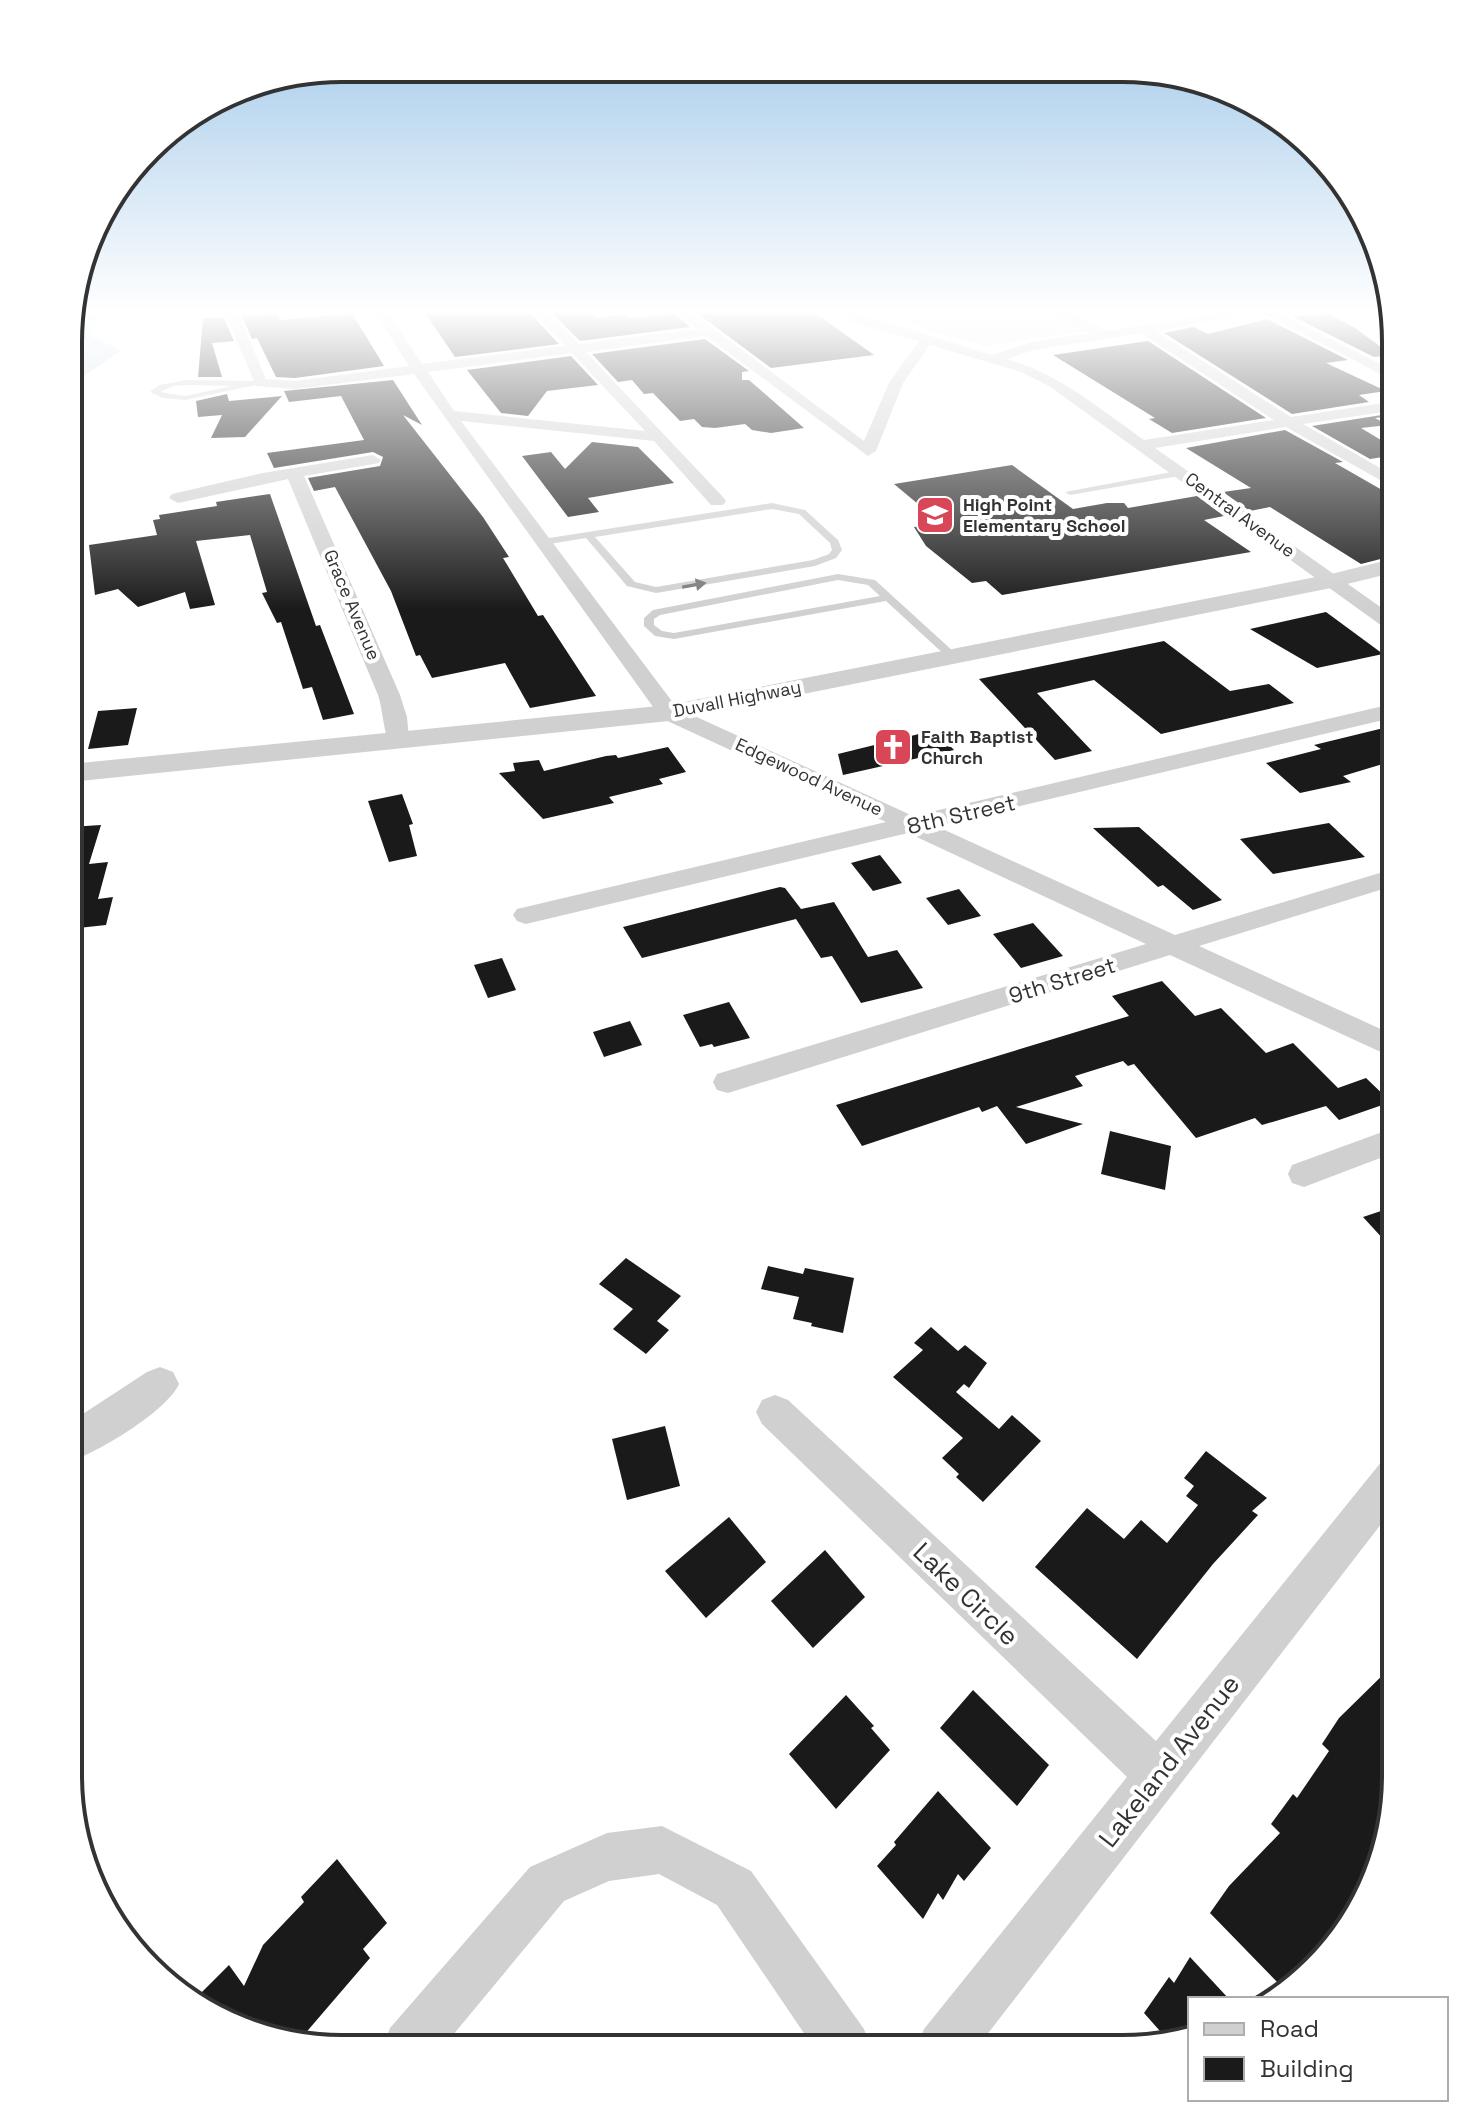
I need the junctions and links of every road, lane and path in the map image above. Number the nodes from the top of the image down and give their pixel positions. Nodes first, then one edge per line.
1 (447, 412) edge
2 (635, 412) edge
3 (815, 412) edge
4 (884, 412) edge
5 (1096, 412) edge
6 (1273, 412) edge
7 (1356, 412) edge
8 (449, 415) junction
9 (1290, 423) junction
10 (659, 437) junction
11 (1144, 445) junction
12 (373, 460) dead end
13 (294, 473) junction
14 (1182, 473) junction
15 (1382, 476) edge
16 (1070, 492) dead end
17 (178, 498) dead end
18 (717, 501) dead end
19 (588, 535) junction
20 (543, 542) junction
21 (1382, 568) edge
22 (1331, 581) junction
23 (887, 598) junction
24 (1382, 617) edge
25 (951, 655) junction
26 (669, 713) junction
27 (1382, 713) edge
28 (398, 739) junction
29 (82, 772) edge
30 (913, 825) junction
31 (1382, 881) edge
32 (526, 915) dead end
33 (1173, 946) junction
34 (1382, 1041) edge
35 (728, 1082) dead end
36 (1381, 1145) edge
37 (1304, 1174) dead end
38 (160, 1384) dead end
39 (775, 1412) dead end
40 (82, 1436) edge
41 (1381, 1493) edge
42 (1158, 1775) junction
43 (419, 2035) edge
44 (836, 2035) edge
45 (953, 2035) edge

1 - 8 street, Edgewood Avenue
2 - 10 street
3 - 4 street
5 - 11 street, Central Avenue
6 - 9 street
7 - 9 street
8 - 10 street
8 - 20 street, Edgewood Avenue
9 - 11 street
9 - 15 street
10 - 18 street
11 - 14 street, Central Avenue
12 - 13 street
13 - 17 street
13 - 28 street, Grace Avenue
14 - 16 lane
14 - 22 street, Central Avenue
19 -> 19 lane
19 - 20 lane
20 - 26 street, Edgewood Avenue
21 - 22 street, Duvall Highway
22 - 24 street, Central Avenue
22 - 25 street, Duvall Highway
23 - 23 lane
23 - 25 lane
25 - 26 street, Duvall Highway
26 - 28 street, Duvall Highway
26 - 30 street, Edgewood Avenue
27 - 30 street, 8th Street
28 - 29 street, Duvall Highway
30 - 32 street, 8th Street
30 - 33 street, Edgewood Avenue
31 - 33 street, 9th Street
33 - 34 street, Edgewood Avenue
33 - 35 street, 9th Street
36 - 37 street
38 - 40 street
39 - 42 street, Lake Circle
41 - 42 street, Lakeland Avenue
42 - 45 street, Lakeland Avenue
43 - 44 street

